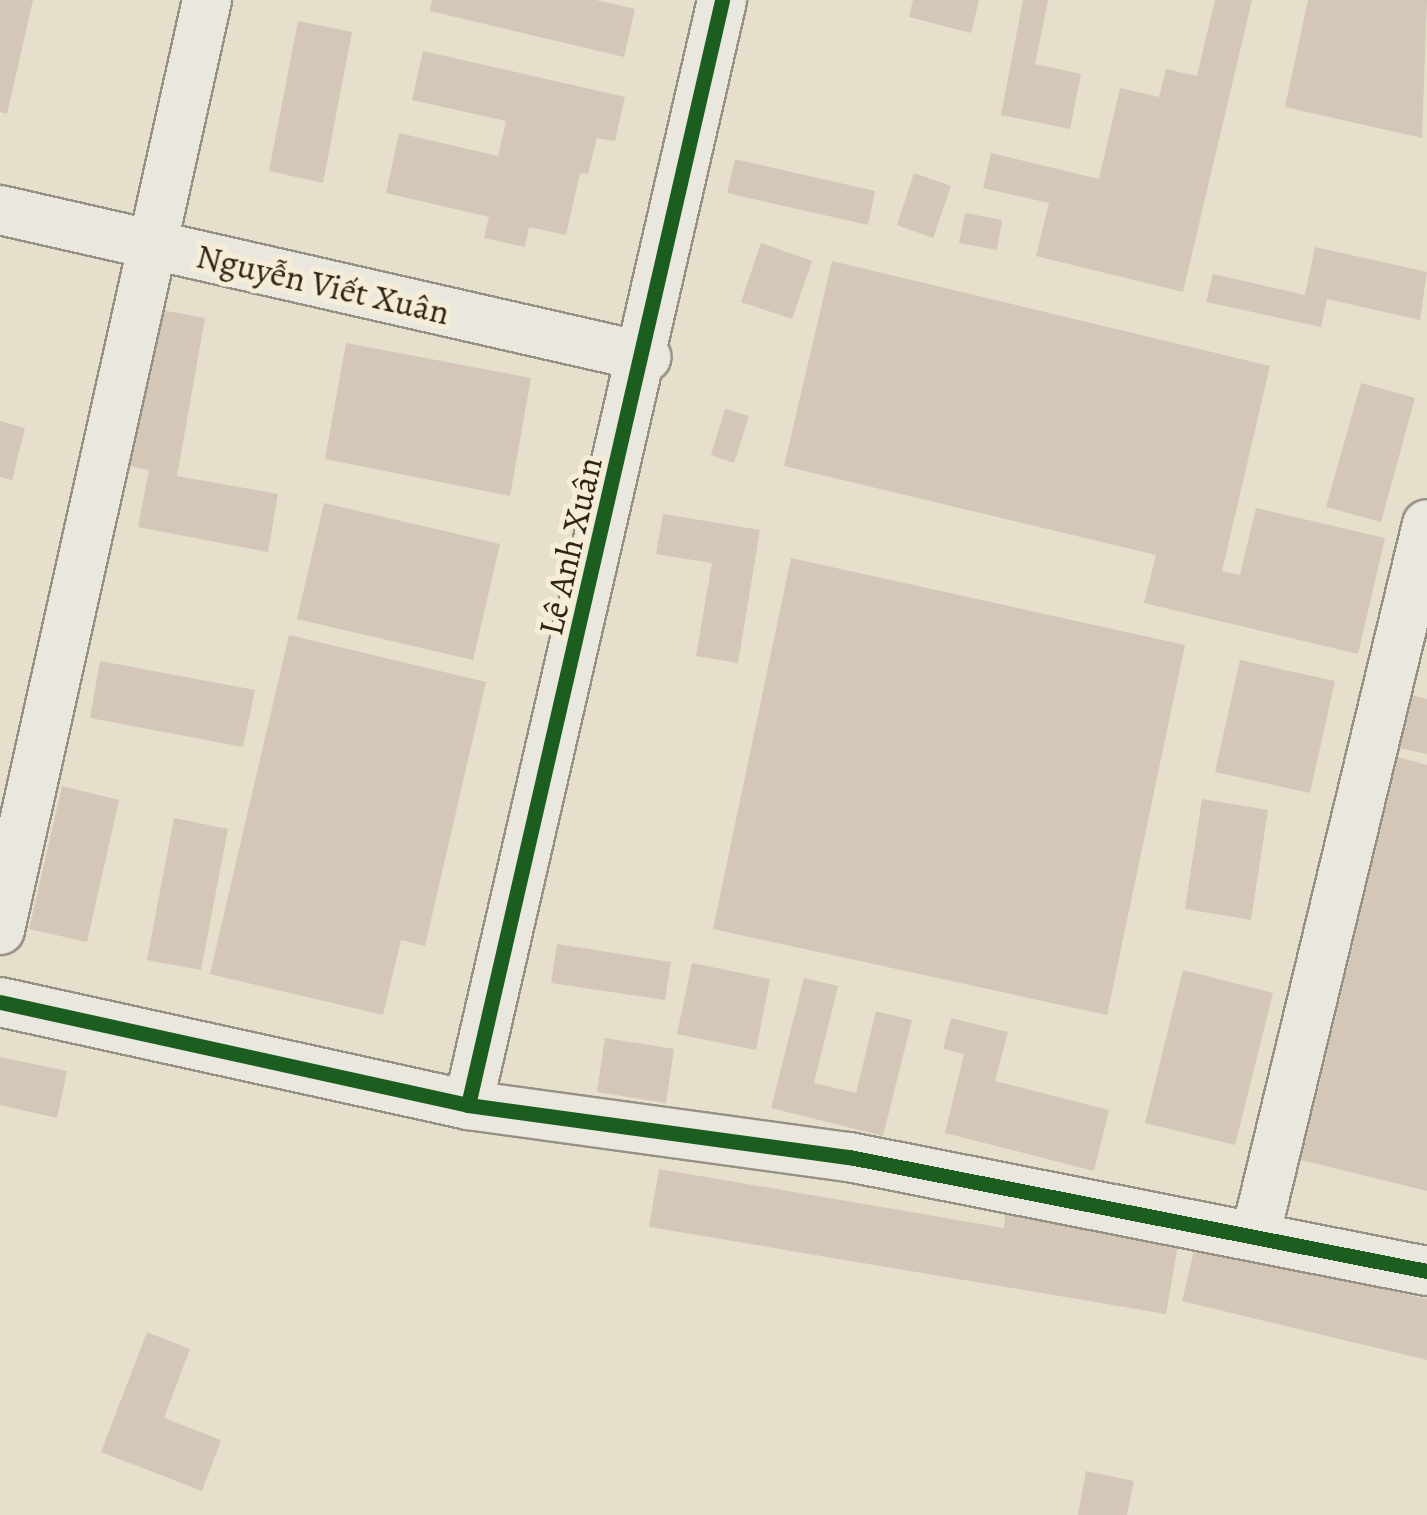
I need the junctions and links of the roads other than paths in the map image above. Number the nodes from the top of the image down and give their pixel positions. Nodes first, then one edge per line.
1 (206, 0) edge
2 (722, 0) edge
3 (0, 210) edge
4 (147, 244) junction
5 (646, 357) junction
6 (1427, 524) edge
7 (0, 930) edge
8 (0, 1002) edge
9 (468, 1105) junction
10 (1256, 1232) junction
11 (1427, 1271) edge

1 - 4 street
2 - 5 street, Lê Anh Xuân
3 - 4 street, Nguyễn Viết Xuân
4 - 5 street, Nguyễn Viết Xuân
4 - 7 street
5 - 9 street, Lê Anh Xuân
6 - 10 street
8 - 9 street
9 - 10 street
10 - 11 street

